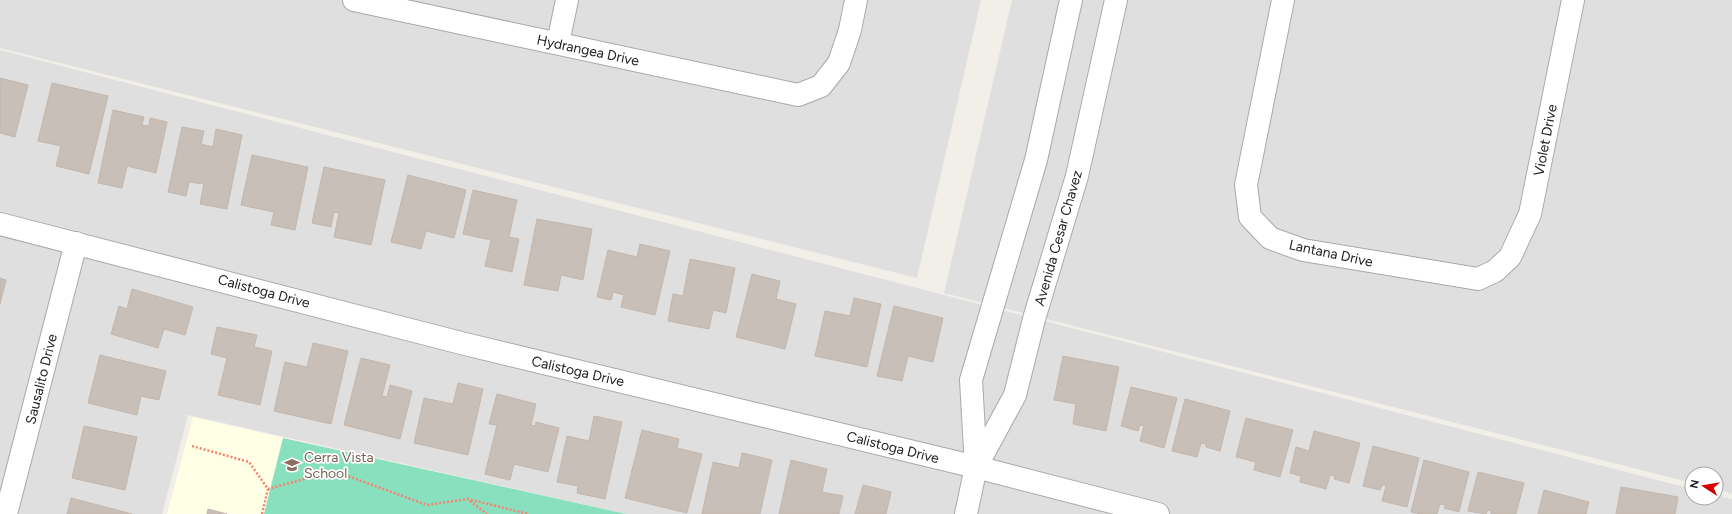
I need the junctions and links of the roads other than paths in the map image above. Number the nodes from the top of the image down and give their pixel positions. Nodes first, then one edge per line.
1 (354, 0) edge
2 (567, 0) edge
3 (856, 0) edge
4 (1071, 0) edge
5 (1116, 0) edge
6 (1283, 0) edge
7 (1573, 0) edge
8 (558, 43) junction
9 (0, 224) edge
10 (76, 243) junction
11 (1495, 271) joint
12 (976, 467) junction
13 (6, 514) edge
14 (966, 514) edge
15 (1158, 514) edge

1 - 8 street, Hydrangea Drive
2 - 8 street
3 - 8 street, Hydrangea Drive
4 - 12 street, Avenida Cesar Chavez
5 - 12 street, Avenida Cesar Chavez
6 - 11 street, Lantana Drive
7 - 11 street, Violet Drive
9 - 10 street, Calistoga Drive
10 - 12 street, Calistoga Drive
10 - 13 street, Sausalito Drive
12 - 14 street, Avenida Cesar Chavez
12 - 15 street, Calistoga Drive

